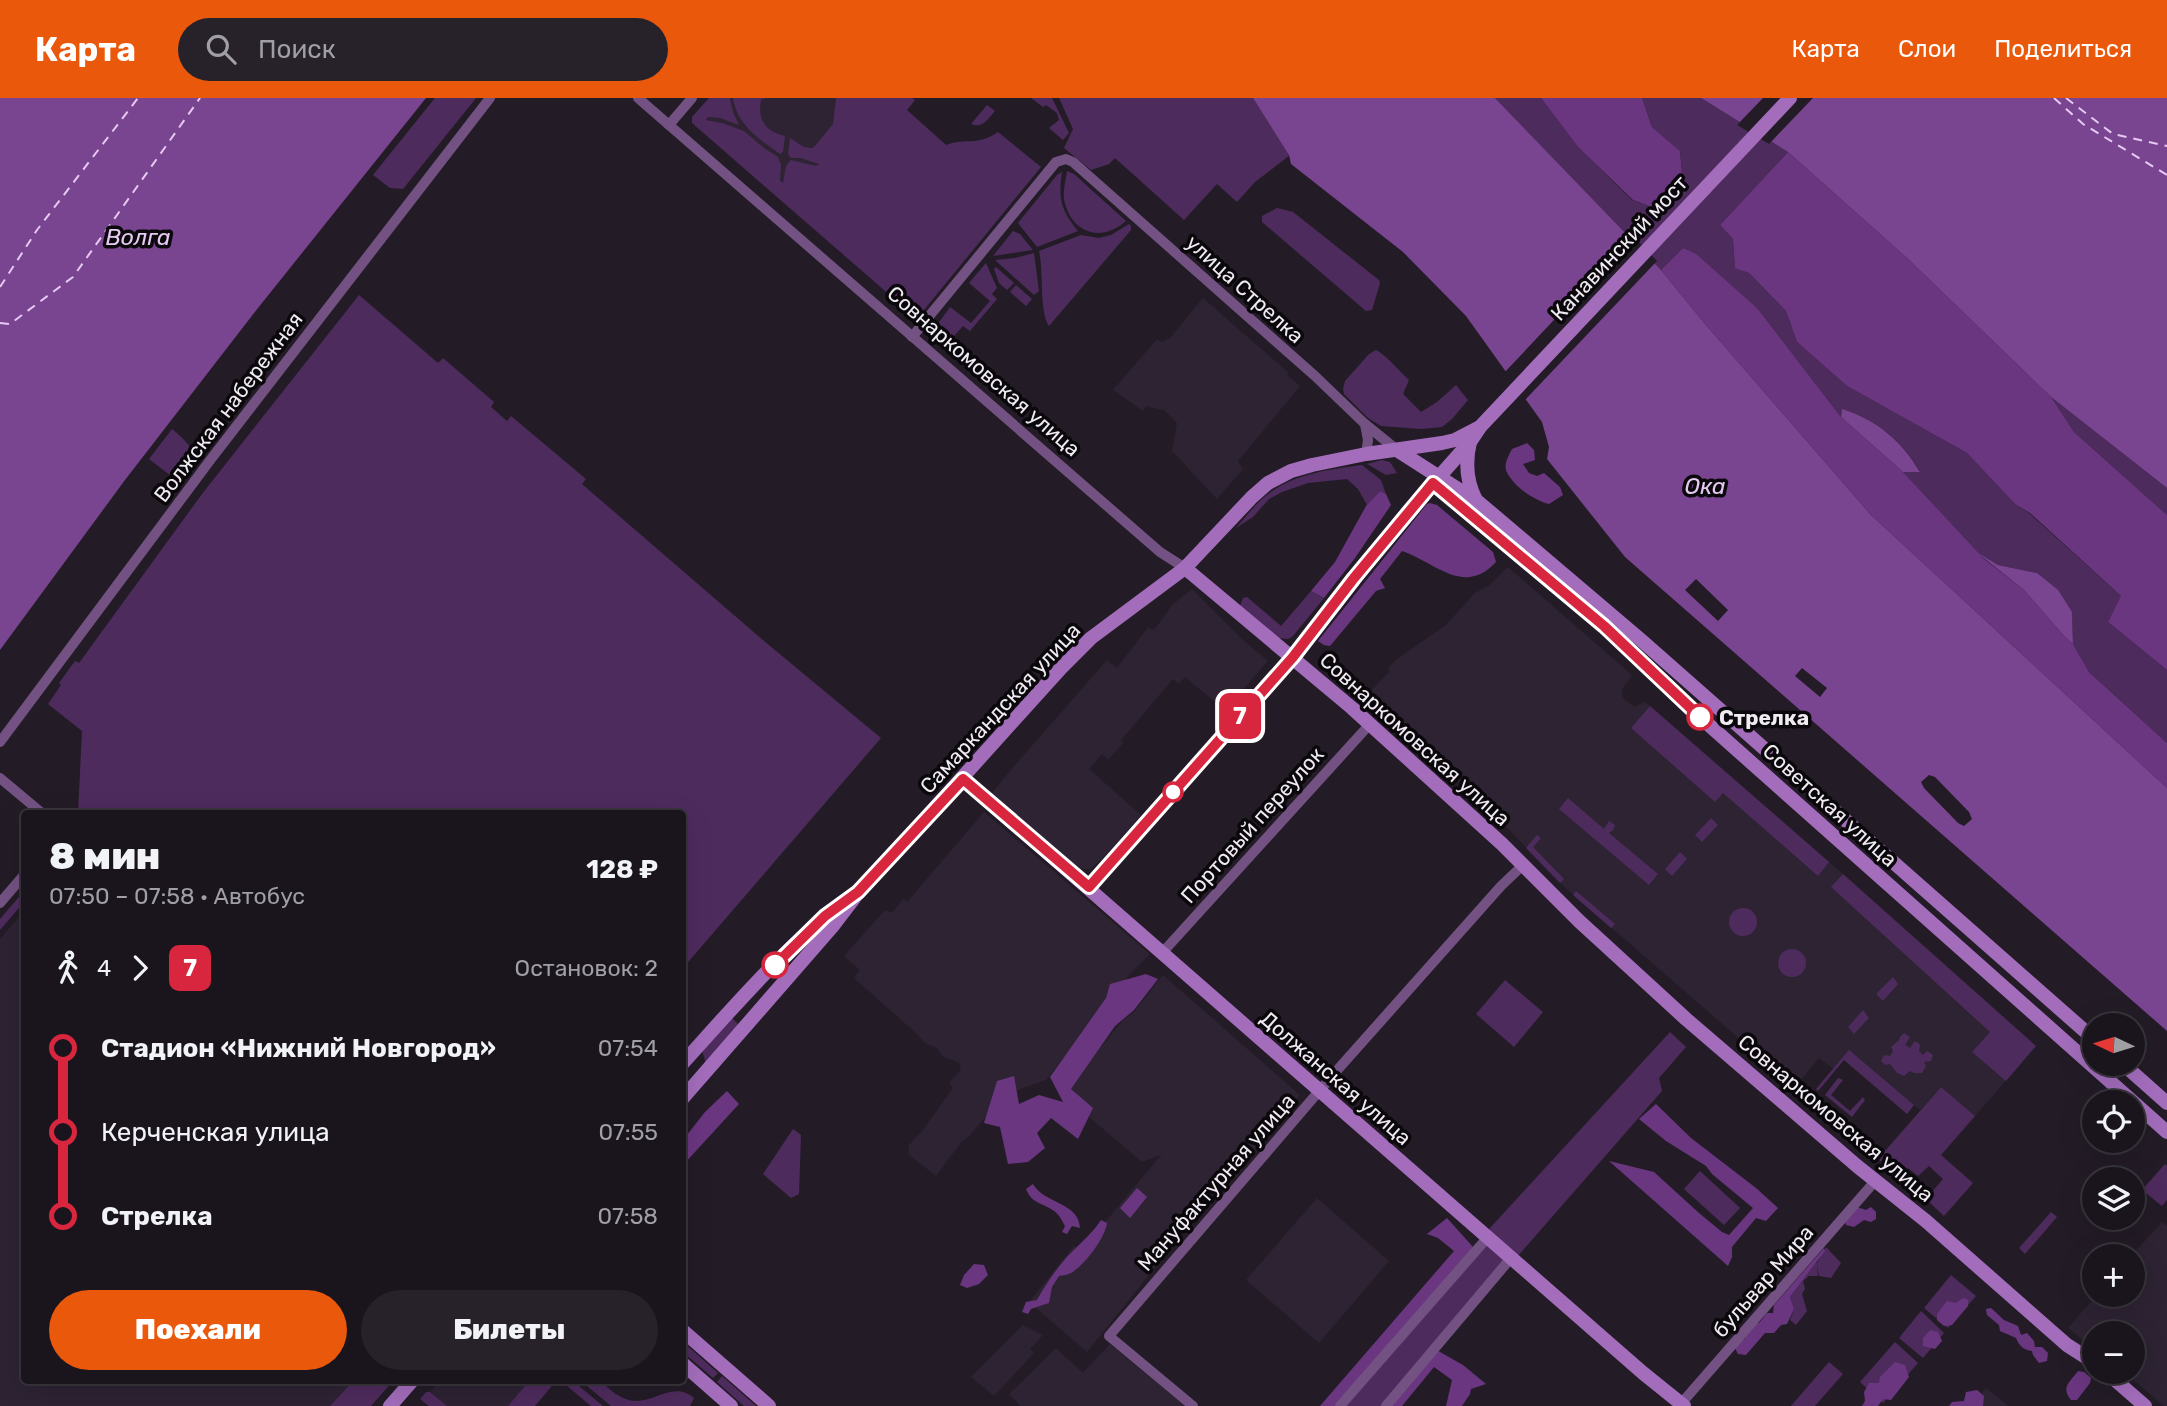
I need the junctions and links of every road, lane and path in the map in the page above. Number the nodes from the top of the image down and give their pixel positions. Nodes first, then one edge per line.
1 (490, 98) edge
2 (638, 98) edge
3 (692, 98) edge
4 (1790, 98) edge
5 (669, 125) junction
6 (912, 337) junction
7 (1365, 424) junction
8 (1480, 427) junction
9 (1470, 442) junction
10 (1397, 450) junction
11 (1366, 454) junction
12 (1436, 479) junction
13 (1476, 500) junction
14 (1185, 568) junction
15 (1293, 657) junction
16 (1370, 724) junction
17 (0, 742) edge
18 (0, 778) edge
19 (963, 779) junction
20 (38, 810) edge
21 (1522, 866) junction
22 (21, 878) edge
23 (1089, 887) junction
24 (858, 892) junction
25 (0, 903) edge
26 (1162, 953) junction
27 (2082, 1029) edge
28 (695, 1050) junction
29 (686, 1060) edge
30 (2137, 1076) edge
31 (686, 1084) edge
32 (1319, 1091) junction
33 (686, 1094) edge
34 (2167, 1103) edge
35 (2167, 1132) edge
36 (1876, 1180) junction
37 (1488, 1237) junction
38 (1511, 1258) junction
39 (686, 1333) edge
40 (2082, 1355) edge
41 (686, 1367) edge
42 (409, 1384) edge
43 (2120, 1384) edge
44 (1681, 1405) edge
45 (390, 1406) edge
46 (731, 1406) edge
47 (769, 1406) edge
48 (1194, 1406) edge
49 (1340, 1406) edge
50 (1386, 1406) edge
51 (2145, 1406) edge

1 - 17 street, Волжская набережная
2 - 5 street, Совнаркомовская улица
3 - 5 street
4 - 8 main road, Канавинский мост
5 - 6 street, Совнаркомовская улица
6 - 7 street, улица Стрелка
6 - 14 street, Совнаркомовская улица
7 - 10 street, улица Стрелка
7 - 11 street
8 - 9 main road
8 - 10 main road, Самаркандская улица
9 - 12 main road
9 - 13 main road
10 - 11 main road, Самаркандская улица
10 - 12 main road
11 - 14 main road, Самаркандская улица
12 - 13 main road, Советская улица
12 - 15 main road
12 - 35 main road, Советская улица
13 - 27 main road, Советская улица
14 - 15 main road, Совнаркомовская улица
14 - 19 main road, Самаркандская улица
15 - 16 main road, Совнаркомовская улица
15 - 23 main road
16 - 21 main road, Совнаркомовская улица
16 - 26 street, Портовый переулок
18 - 20 street
19 - 23 main road, Должанская улица
19 - 24 main road, Самаркандская улица
21 - 32 street, Мануфактурная улица
21 - 36 main road, Совнаркомовская улица
22 - 25 street
23 - 26 main road, Должанская улица
24 - 28 main road, Самаркандская улица
24 - 33 main road, Самаркандская улица
26 - 32 main road, Должанская улица
28 - 29 main road, Самаркандская улица
28 - 31 main road
30 - 34 main road
32 - 37 main road, Должанская улица
32 - 48 street, Мануфактурная улица
36 - 40 main road, Совнаркомовская улица
36 - 44 street, бульвар Мира
37 - 38 main road, Должанская улица
37 - 49 street
38 - 44 main road, Должанская улица
38 - 50 street
39 - 47 main road
41 - 46 main road
42 - 45 main road
43 - 51 main road

